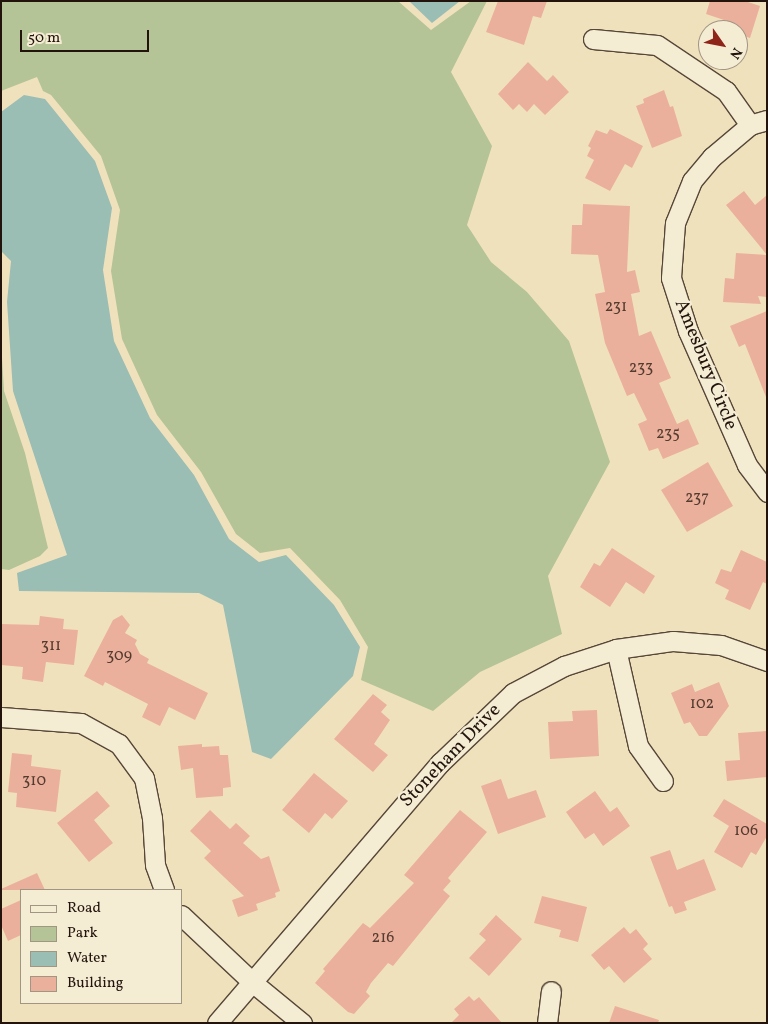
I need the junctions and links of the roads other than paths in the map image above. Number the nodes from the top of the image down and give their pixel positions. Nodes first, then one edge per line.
1 (593, 39) dead end
2 (758, 123) edge
3 (767, 492) edge
4 (616, 649) junction
5 (767, 661) edge
6 (1, 717) edge
7 (663, 781) dead end
8 (164, 889) edge
9 (182, 916) edge
10 (252, 982) junction
11 (551, 992) dead end
12 (217, 1023) edge
13 (302, 1023) edge
14 (548, 1023) edge

1 - 2 street
2 - 3 street, Amesbury Circle
4 - 5 street, Stoneham Drive
4 - 7 street
4 - 10 street, Stoneham Drive
6 - 8 street
9 - 10 street
10 - 12 street, Stoneham Drive
10 - 13 street
11 - 14 street

